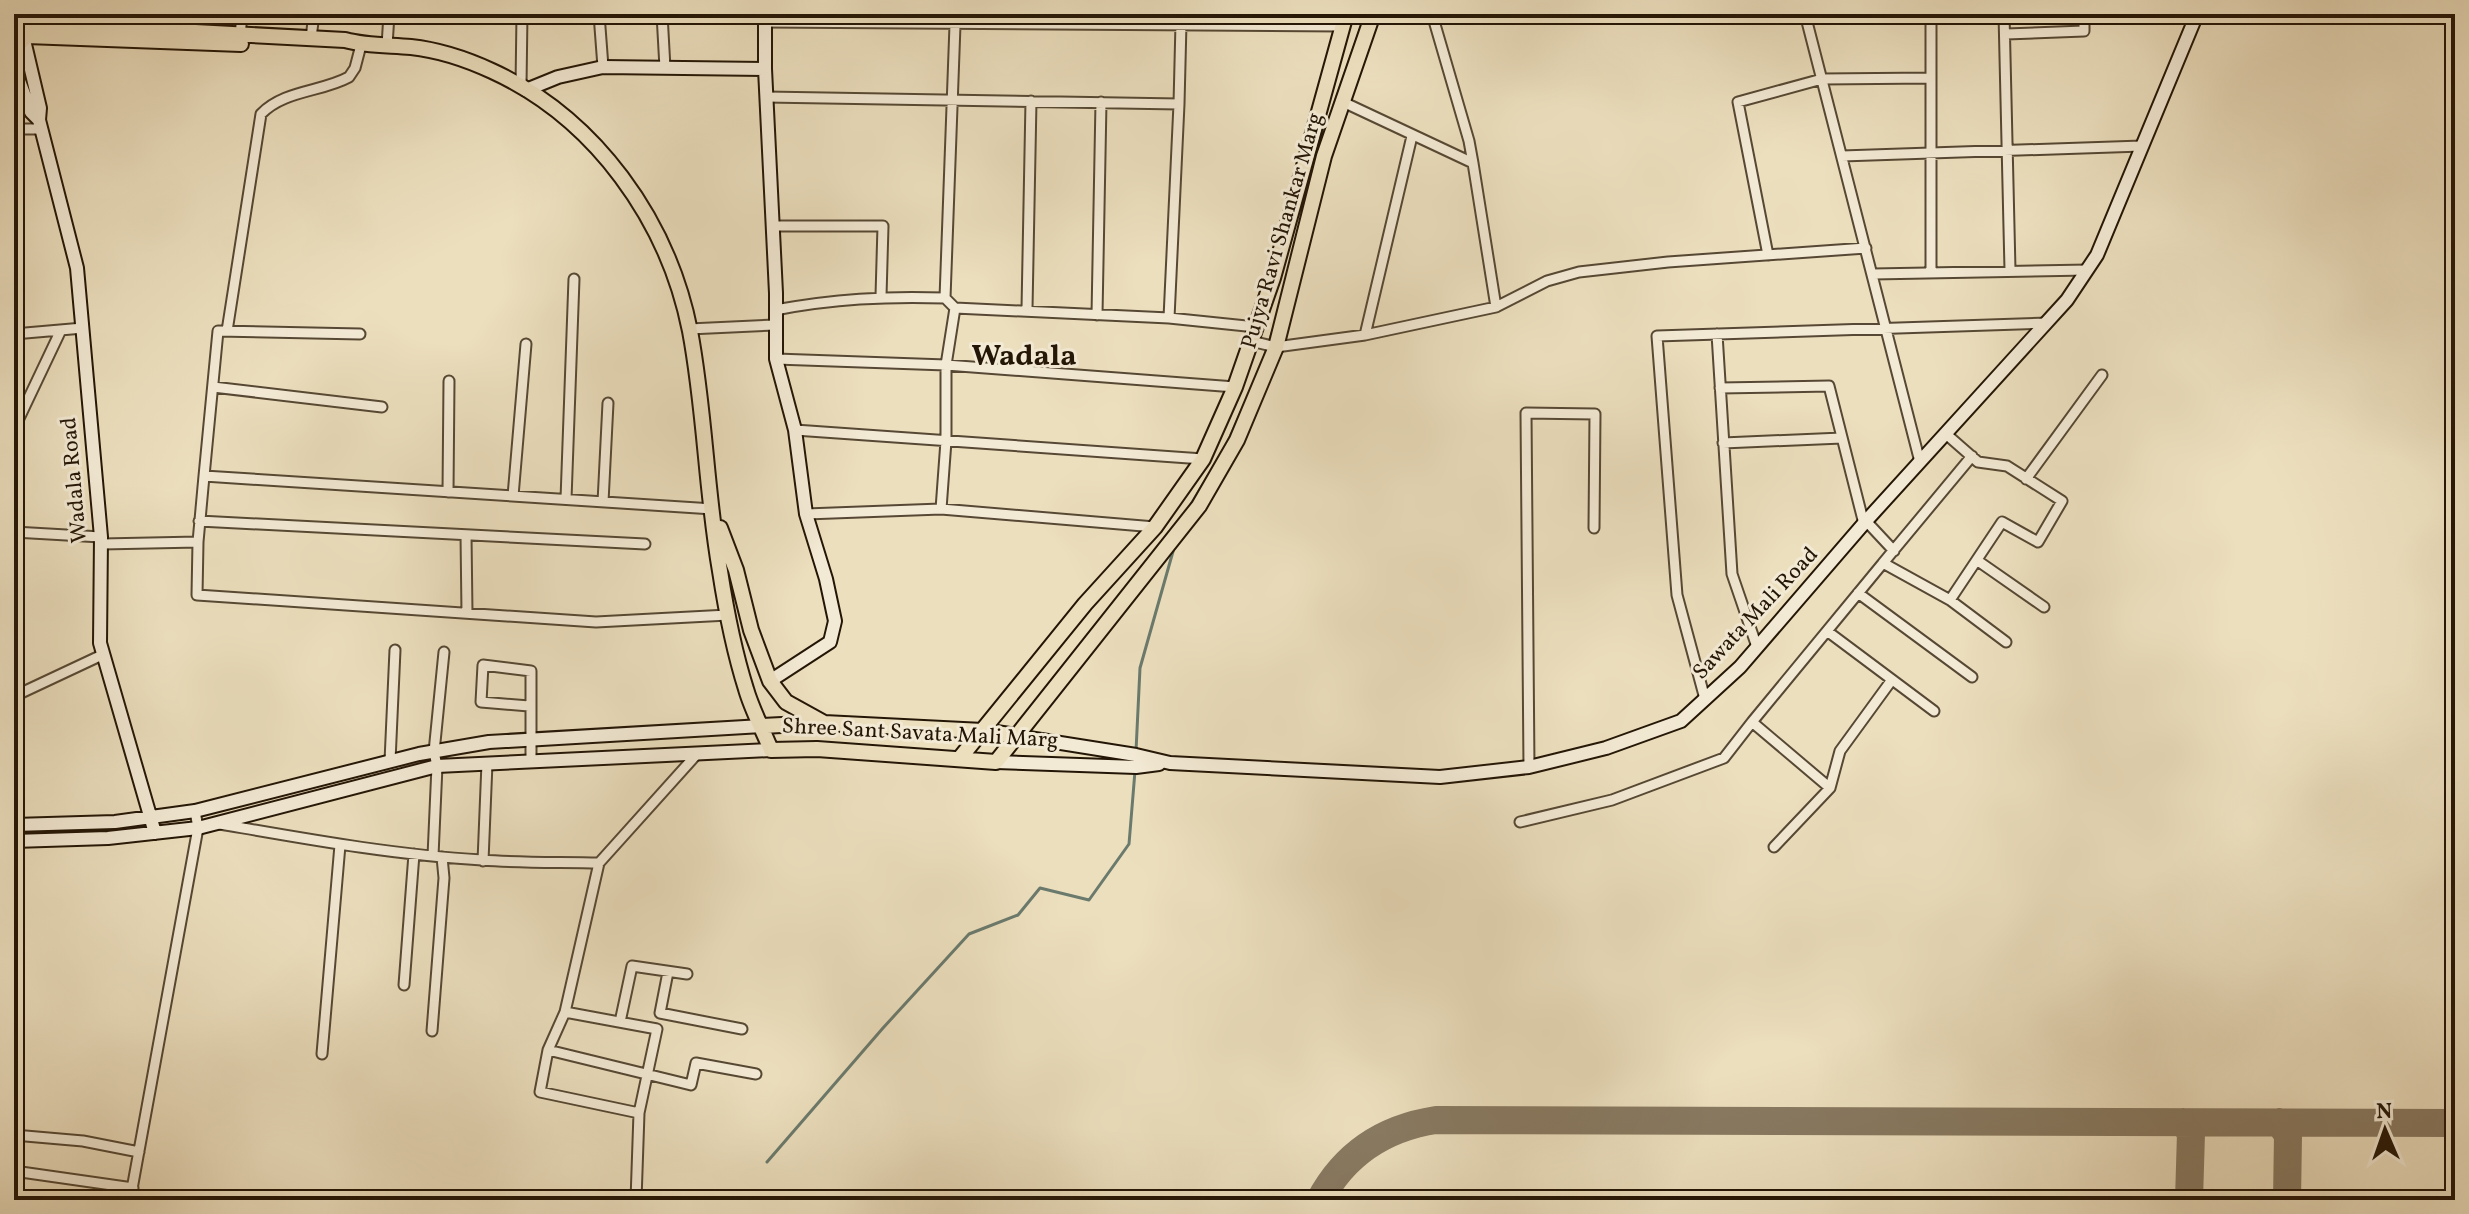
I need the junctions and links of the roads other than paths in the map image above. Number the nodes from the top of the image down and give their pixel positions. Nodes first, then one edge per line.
1 (242, 14) edge
2 (314, 14) edge
3 (389, 14) edge
4 (522, 14) edge
5 (599, 14) edge
6 (662, 14) edge
7 (1373, 14) edge
8 (1432, 14) edge
9 (1805, 14) edge
10 (1931, 14) edge
11 (2004, 14) edge
12 (2084, 14) edge
13 (2197, 14) edge
14 (765, 18) edge
15 (936, 19) edge
16 (1252, 19) edge
17 (1344, 20) edge
18 (1181, 23) junction
19 (955, 25) junction
20 (23, 32) edge
21 (2006, 34) junction
22 (311, 38) junction
23 (240, 39) junction
24 (361, 45) junction
25 (387, 46) junction
26 (603, 67) junction
27 (14, 68) edge
28 (665, 68) junction
29 (765, 69) junction
30 (1931, 78) junction
31 (1822, 79) junction
32 (524, 88) junction
33 (766, 97) junction
34 (953, 100) junction
35 (1031, 101) junction
36 (1101, 102) junction
37 (1343, 102) junction
38 (1179, 104) junction
39 (40, 124) junction
40 (14, 129) edge
41 (1412, 136) junction
42 (2142, 146) junction
43 (2008, 150) junction
44 (1931, 153) junction
45 (1842, 156) junction
46 (1473, 163) junction
47 (773, 226) junction
48 (1866, 248) junction
49 (1768, 255) junction
50 (2010, 270) junction
51 (2088, 270) junction
52 (1931, 273) junction
53 (1873, 274) junction
54 (574, 279) dead end
55 (881, 296) junction
56 (945, 298) junction
57 (1496, 307) junction
58 (955, 308) junction
59 (1027, 309) junction
60 (775, 310) junction
61 (1097, 315) junction
62 (1169, 318) junction
63 (2047, 323) junction
64 (775, 325) junction
65 (83, 328) junction
66 (1887, 328) junction
67 (689, 329) junction
68 (61, 330) junction
69 (227, 331) junction
70 (14, 334) edge
71 (360, 334) dead end
72 (1254, 334) junction
73 (1717, 334) junction
74 (1365, 335) junction
75 (526, 344) dead end
76 (1276, 347) junction
77 (776, 359) junction
78 (946, 365) junction
79 (2102, 375) dead end
80 (449, 381) dead end
81 (213, 387) junction
82 (1235, 387) junction
83 (1720, 388) junction
84 (608, 403) dead end
85 (382, 407) dead end
86 (14, 429) edge
87 (795, 430) junction
88 (1946, 434) junction
89 (1842, 438) junction
90 (946, 441) junction
91 (1723, 443) junction
92 (1972, 456) junction
93 (1203, 459) junction
94 (1920, 462) junction
95 (204, 476) junction
96 (2026, 479) junction
97 (448, 492) junction
98 (513, 496) junction
99 (566, 499) junction
100 (603, 502) junction
101 (713, 509) junction
102 (941, 509) junction
103 (806, 514) junction
104 (199, 521) junction
105 (1865, 523) junction
106 (1155, 527) junction
107 (1594, 528) dead end
108 (14, 532) edge
109 (466, 535) junction
110 (101, 540) junction
111 (198, 542) junction
112 (645, 544) dead end
113 (1894, 551) junction
114 (1978, 561) junction
115 (1883, 563) junction
116 (1858, 593) junction
117 (1950, 600) junction
118 (2044, 607) dead end
119 (467, 613) junction
120 (728, 615) junction
121 (1827, 631) junction
122 (2006, 642) dead end
123 (1757, 647) junction
124 (395, 650) dead end
125 (444, 652) dead end
126 (102, 655) junction
127 (1972, 677) dead end
128 (770, 681) junction
129 (1891, 681) junction
130 (1705, 699) junction
131 (14, 704) edge
132 (529, 706) junction
133 (1934, 711) dead end
134 (1752, 722) junction
135 (824, 723) junction
136 (762, 726) junction
137 (983, 731) junction
138 (1016, 736) junction
139 (530, 741) junction
140 (771, 750) junction
141 (434, 752) junction
142 (697, 754) junction
143 (960, 758) junction
144 (390, 761) junction
145 (531, 761) junction
146 (996, 762) junction
147 (487, 763) junction
148 (1170, 763) junction
149 (437, 766) junction
150 (1529, 767) junction
151 (1830, 788) junction
152 (195, 811) junction
153 (150, 817) junction
154 (1520, 822) dead end
155 (220, 824) junction
156 (14, 825) edge
157 (198, 828) junction
158 (155, 833) junction
159 (14, 841) edge
160 (340, 845) junction
161 (1774, 847) dead end
162 (414, 854) junction
163 (437, 856) junction
164 (483, 861) junction
165 (599, 863) junction
166 (668, 972) junction
167 (687, 974) dead end
168 (404, 985) dead end
169 (565, 1012) junction
170 (620, 1022) junction
171 (742, 1029) dead end
172 (432, 1031) dead end
173 (548, 1050) junction
174 (322, 1054) dead end
175 (648, 1073) junction
176 (756, 1074) dead end
177 (639, 1113) junction
178 (14, 1135) edge
179 (139, 1152) junction
180 (14, 1171) edge
181 (133, 1188) junction
182 (130, 1200) edge
183 (636, 1200) edge

1 - 23 street
2 - 22 street
3 - 25 street
4 - 32 street
5 - 26 street
6 - 28 street
7 - 37 main road, Pujya Ravi Shankar Marg
8 - 46 street
9 - 31 street
10 - 30 street
11 - 21 street
12 - 21 street
13 - 42 street, Sawata Mali Road
14 - 15 street
14 - 29 street
15 - 19 street
16 - 17 street
16 - 18 street
17 - 72 main road
18 - 19 street
18 - 38 street
19 - 34 street
20 - 23 main road, Shree Sant Savata Mali Marg
20 - 39 street, Wadala Road
21 - 43 street
22 - 23 main road, Shree Sant Savata Mali Marg
22 - 24 main road, Shree Sant Savata Mali Marg
23 - 24 main road, Shree Sant Savata Mali Marg
24 - 25 main road, Shree Sant Savata Mali Marg
24 - 69 street
25 - 32 main road, Shree Sant Savata Mali Marg
26 - 28 street
26 - 32 street
27 - 39 street, Wadala Road
28 - 29 street
29 - 33 street
30 - 31 street
30 - 44 street
31 - 45 street
31 - 49 street
32 - 67 main road, Shree Sant Savata Mali Marg
33 - 34 street
33 - 47 street
34 - 35 street
34 - 56 street
35 - 36 street
35 - 59 street
36 - 38 street
36 - 61 street
37 - 41 street
37 - 76 main road, Pujya Ravi Shankar Marg
38 - 62 street
39 - 40 street
39 - 65 street, Wadala Road
41 - 46 street
41 - 74 street
42 - 43 street
42 - 51 street, Sawata Mali Road
43 - 44 street
43 - 50 street
44 - 45 street
44 - 52 street
45 - 48 street
46 - 57 street
47 - 55 street
47 - 60 street
48 - 49 street
48 - 53 street
49 - 57 street
50 - 51 street
50 - 52 street
51 - 63 street, Sawata Mali Road
52 - 53 street
53 - 66 street
54 - 99 street
55 - 56 street
55 - 60 street
56 - 58 street
57 - 74 street
58 - 59 street
58 - 78 street
59 - 61 street
60 - 64 street
61 - 62 street
62 - 72 street
63 - 66 street
63 - 88 street, Sawata Mali Road
64 - 67 street
64 - 77 street
65 - 68 street
65 - 110 street, Wadala Road
66 - 73 street
66 - 94 street
67 - 101 main road, Shree Sant Savata Mali Marg
68 - 70 street
68 - 86 street
69 - 71 street
69 - 81 street
72 - 76 street
72 - 82 main road
73 - 83 street
73 - 130 street
74 - 76 street
75 - 98 street
76 - 138 main road, Pujya Ravi Shankar Marg
77 - 78 street
77 - 87 street
78 - 82 street
78 - 90 street
79 - 96 street
80 - 97 street
81 - 85 street
81 - 95 street
82 - 93 main road
83 - 89 street
83 - 91 street
84 - 100 street
87 - 90 street
87 - 103 street
88 - 92 street
88 - 94 street, Sawata Mali Road
89 - 91 street
89 - 105 street
90 - 93 street
90 - 102 street
91 - 123 street
92 - 96 street
92 - 113 street
93 - 106 main road
94 - 105 street, Sawata Mali Road
95 - 97 street
95 - 104 street
96 - 114 street
97 - 98 street
98 - 99 street
99 - 100 street
100 - 101 street
101 - 120 main road, Shree Sant Savata Mali Marg
101 - 128 main road, Shree Sant Savata Mali Marg
102 - 103 street
102 - 106 street
103 - 128 street
104 - 109 street
104 - 111 street
105 - 113 street
105 - 123 street, Sawata Mali Road
106 - 137 main road
107 - 150 street
108 - 110 street
109 - 112 street
109 - 119 street
110 - 111 street
110 - 126 street, Wadala Road
111 - 119 street
113 - 115 street
114 - 117 street
114 - 118 street
115 - 116 street
115 - 117 street
116 - 121 street
116 - 127 street
117 - 122 street
119 - 120 street
120 - 136 main road, Shree Sant Savata Mali Marg
121 - 129 street
121 - 134 street
123 - 130 street, Sawata Mali Road
124 - 144 street
125 - 141 street
126 - 131 street
126 - 153 street, Wadala Road
128 - 135 main road, Shree Sant Savata Mali Marg
129 - 133 street
129 - 151 street
130 - 150 street, Sawata Mali Road
132 - 132 street
132 - 139 street
134 - 151 street
134 - 154 street
135 - 136 main road
135 - 137 main road, Shree Sant Savata Mali Marg
136 - 139 street
136 - 140 main road, Shree Sant Savata Mali Marg
137 - 138 main road, Shree Sant Savata Mali Marg
137 - 143 main road
138 - 146 main road, Pujya Ravi Shankar Marg
138 - 148 street, Sawata Mali Road
139 - 141 street
139 - 145 street
140 - 142 street
140 - 143 main road, Shree Sant Savata Mali Marg
141 - 144 street
141 - 149 street
142 - 145 street
142 - 165 street
143 - 146 main road, Shree Sant Savata Mali Marg
144 - 152 street
145 - 147 street
146 - 148 street, Shree Sant Savata Mali Marg
147 - 149 street
147 - 164 street
148 - 150 street, Sawata Mali Road
149 - 155 street
149 - 163 street
151 - 161 street
152 - 153 street
152 - 157 street
153 - 156 street
153 - 158 street, Wadala Road
155 - 157 street
155 - 160 street
157 - 158 street
157 - 179 street
158 - 159 street
160 - 162 street
160 - 174 street
162 - 163 street
162 - 168 street
163 - 164 street
163 - 172 street
164 - 165 street
165 - 169 street
166 - 167 street
166 - 170 street
166 - 171 street
169 - 170 street
169 - 173 street
170 - 175 street
173 - 175 street
173 - 177 street
175 - 176 street
175 - 177 street
177 - 183 street
178 - 179 street
179 - 181 street
180 - 181 street
181 - 182 street

